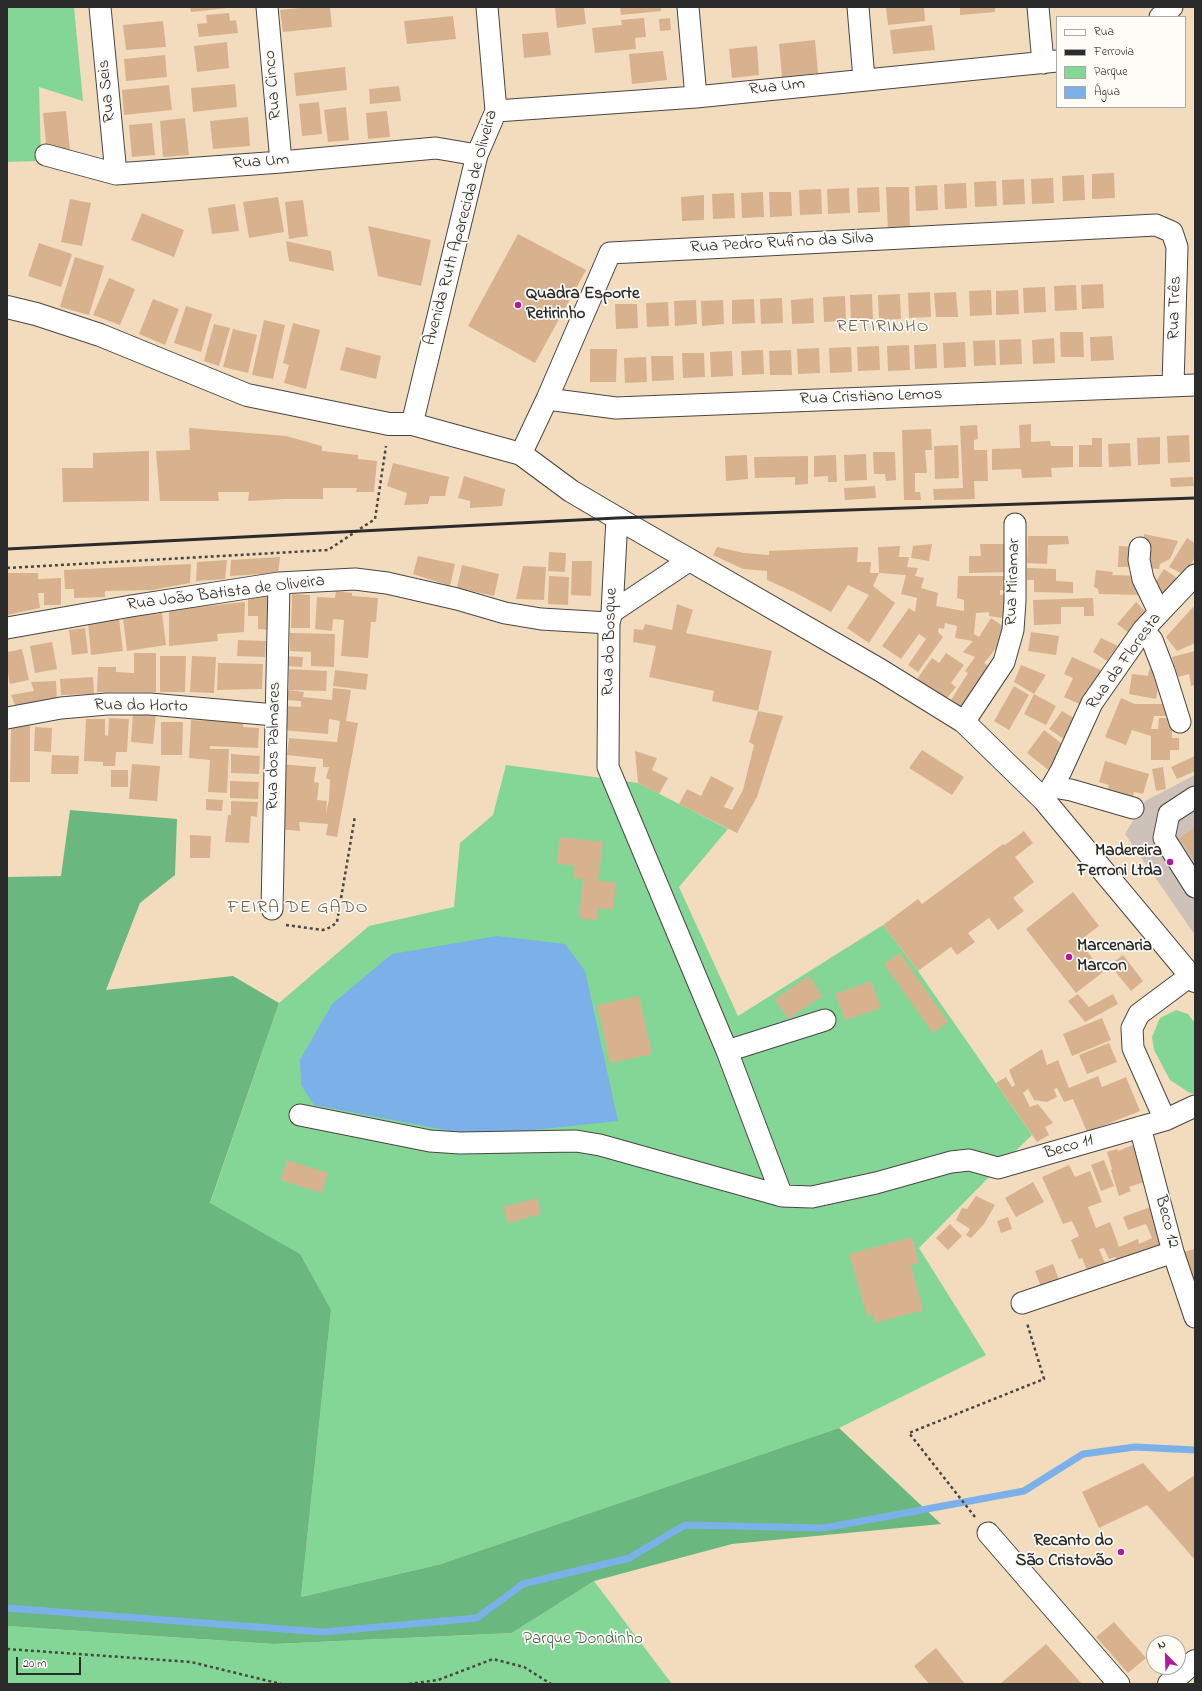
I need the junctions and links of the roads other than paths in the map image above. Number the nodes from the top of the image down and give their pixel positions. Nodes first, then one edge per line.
1 (100, 7) edge
2 (267, 7) edge
3 (487, 7) edge
4 (688, 7) edge
5 (858, 7) edge
6 (1038, 7) edge
7 (1172, 7) edge
8 (1161, 16) edge
9 (1050, 62) edge
10 (864, 79) junction
11 (696, 97) junction
12 (496, 111) junction
13 (478, 155) junction
14 (46, 156) dead end
15 (281, 162) junction
16 (116, 174) junction
17 (1172, 232) joint
18 (7, 307) edge
19 (1173, 385) junction
20 (1195, 385) edge
21 (547, 399) junction
22 (412, 424) junction
23 (521, 454) junction
24 (617, 518) junction
25 (1015, 524) dead end
26 (1140, 548) dead end
27 (690, 560) junction
28 (1195, 574) edge
29 (280, 583) junction
30 (1160, 612) junction
31 (610, 617) junction
32 (7, 628) edge
33 (1144, 630) junction
34 (275, 715) junction
35 (7, 718) edge
36 (964, 722) junction
37 (1180, 722) dead end
38 (1048, 794) junction
39 (1195, 797) edge
40 (1133, 808) dead end
41 (1195, 887) edge
42 (272, 910) road end
43 (1192, 978) edge
44 (825, 1020) dead end
45 (727, 1051) junction
46 (1195, 1106) edge
47 (300, 1115) dead end
48 (1165, 1120) junction
49 (1140, 1126) junction
50 (782, 1196) junction
51 (1173, 1252) junction
52 (1022, 1303) road end
53 (1195, 1317) edge
54 (988, 1533) road end
55 (1195, 1661) edge
56 (1119, 1684) edge
57 (1169, 1684) edge

1 - 16 street, Rua Seis
2 - 15 street, Rua Cinco
3 - 12 street, Avenida Ruth Aparecida de Oliveira
4 - 11 street
5 - 10 street
6 - 9 street
7 - 8 street
9 - 10 street, Rua Um
10 - 11 street, Rua Um
11 - 12 street, Rua Um
12 - 13 street, Avenida Ruth Aparecida de Oliveira
13 - 15 street, Rua Um
13 - 22 street, Avenida Ruth Aparecida de Oliveira
14 - 16 street, Rua Um
15 - 16 street, Rua Um
17 - 19 street, Rua Três
17 - 21 street, Rua Pedro Rufino da Silva
18 - 22 main road
19 - 20 street, Rua Cristiano Lemos
19 - 21 street, Rua Cristiano Lemos
21 - 23 street, Rua Pedro Rufino da Silva
22 - 23 main road
23 - 24 main road
24 - 27 main road
24 - 31 street, Rua do Bosque
25 - 36 street, Rua Miramar
26 - 30 street
27 - 31 street
27 - 36 main road
28 - 30 street, Rua da Floresta
29 - 31 street, Rua João Batista de Oliveira
29 - 32 street, Rua João Batista de Oliveira
29 - 34 street, Rua dos Palmares
30 - 33 street, Rua da Floresta
31 - 45 street, Rua do Bosque
33 - 37 street
33 - 38 street, Rua da Floresta
34 - 35 street, Rua do Horto
34 - 42 street, Rua dos Palmares
36 - 38 main road
38 - 40 street
38 - 43 main road
39 - 41 street
43 - 48 street
44 - 45 street
45 - 50 street
46 - 48 street, Beco 11
47 - 50 street
48 - 49 street, Beco 11
49 - 50 street, Beco 11
49 - 51 street, Beco 12
51 - 52 street
51 - 53 street, Beco 12
54 - 56 street
55 - 57 main road

